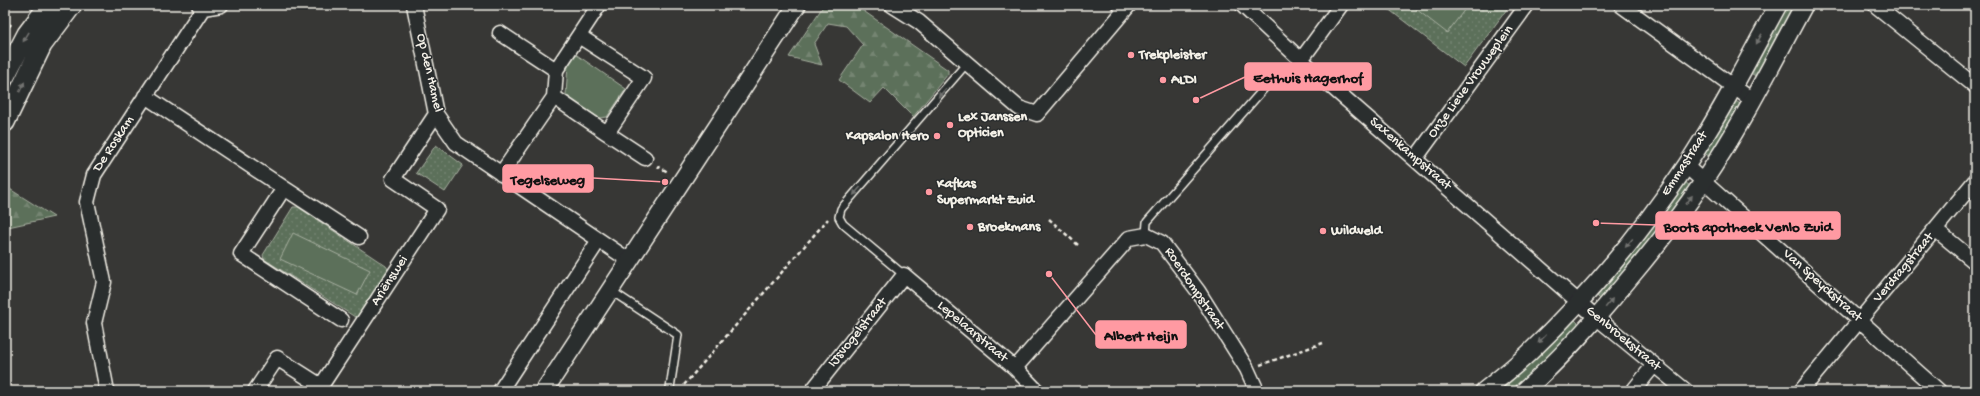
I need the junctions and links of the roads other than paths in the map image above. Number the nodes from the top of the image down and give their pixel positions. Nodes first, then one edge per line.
1 (49, 5) edge
2 (72, 5) edge
3 (221, 5) edge
4 (414, 5) edge
5 (599, 5) edge
6 (797, 5) edge
7 (892, 5) edge
8 (1242, 5) edge
9 (1342, 5) edge
10 (1527, 5) edge
11 (1621, 5) edge
12 (1778, 5) edge
13 (1804, 5) edge
14 (1875, 5) edge
15 (201, 7) edge
16 (1122, 8) edge
17 (500, 33) dead end
18 (579, 36) junction
19 (1301, 60) junction
20 (967, 64) junction
21 (1281, 69) dead end
22 (556, 70) junction
23 (5, 76) edge
24 (1733, 86) junction
25 (1975, 86) edge
26 (145, 96) junction
27 (554, 97) junction
28 (1752, 100) junction
29 (436, 114) junction
30 (5, 122) edge
31 (607, 133) junction
32 (645, 158) road end
33 (1415, 159) junction
34 (1686, 166) junction
35 (500, 174) junction
36 (1704, 181) junction
37 (1975, 181) edge
38 (284, 188) junction
39 (1935, 229) junction
40 (1146, 235) junction
41 (359, 237) dead end
42 (599, 240) junction
43 (630, 260) junction
44 (1975, 262) edge
45 (904, 275) junction
46 (610, 290) junction
47 (1579, 302) junction
48 (1597, 318) junction
49 (340, 320) dead end
50 (1860, 320) junction
51 (1654, 365) junction
52 (1015, 368) junction
53 (670, 388) dead end
54 (107, 391) edge
55 (255, 391) edge
56 (500, 391) edge
57 (544, 391) edge
58 (812, 391) edge
59 (1037, 391) edge
60 (1257, 391) edge
61 (1484, 391) edge
62 (1524, 391) edge
63 (1633, 391) edge
64 (1686, 391) edge
65 (1801, 391) edge
66 (1939, 391) edge

1 -> 23 main road
30 -> 2 main road
3 - 15 street
4 - 29 street, Op den Hamel
5 - 18 street
6 - 43 street
7 - 20 street
8 - 19 street, Saxenkampstraat
9 - 19 street
10 - 33 street, Onze Lieve Vrouweplein
11 - 24 street
12 -> 24 street, Emmastraat
13 - 28 street, Emmastraat
14 - 25 street
15 - 26 street, De Roskam
16 - 20 street
17 - 22 street
18 - 22 street
18 - 31 street
19 - 33 street, Saxenkampstraat
20 -> 45 lane
21 - 40 lane
22 - 27 street
24 - 28 street
24 - 34 street, Emmastraat
26 - 38 street
26 - 54 street, De Roskam
27 - 31 street
27 - 35 street
28 - 36 street, Emmastraat
29 - 35 street, Op den Hamel
29 - 55 street, Ariënswei
31 - 32 street
33 - 47 street, Saxenkampstraat
34 - 36 street, Van Speyckstraat
34 -> 47 street, Emmastraat
35 - 42 street, Op den Hamel
48 -> 36 street, Emmastraat
36 - 50 street, Van Speyckstraat
37 - 39 street, Verdragstraat
38 - 41 street
38 - 49 street
39 - 44 street
39 - 50 street, Verdragstraat
40 - 52 street
40 - 60 street, Roerdompstraat
42 - 43 street, Op den Hamel
42 - 56 street
43 - 46 street
45 - 52 street, Lepelaarstraat
45 - 58 street, IJsvogelstraat
46 - 53 lane
46 - 57 street
47 - 48 street, Genbroekstraat
47 -> 61 street, Emmastraat
48 - 51 street, Genbroekstraat
48 - 62 street, Emmastraat
50 - 65 street, Verdragstraat
50 - 66 street, Van Speyckstraat
51 - 63 street
51 - 64 street, Genbroekstraat
52 - 59 street, Lepelaarstraat

